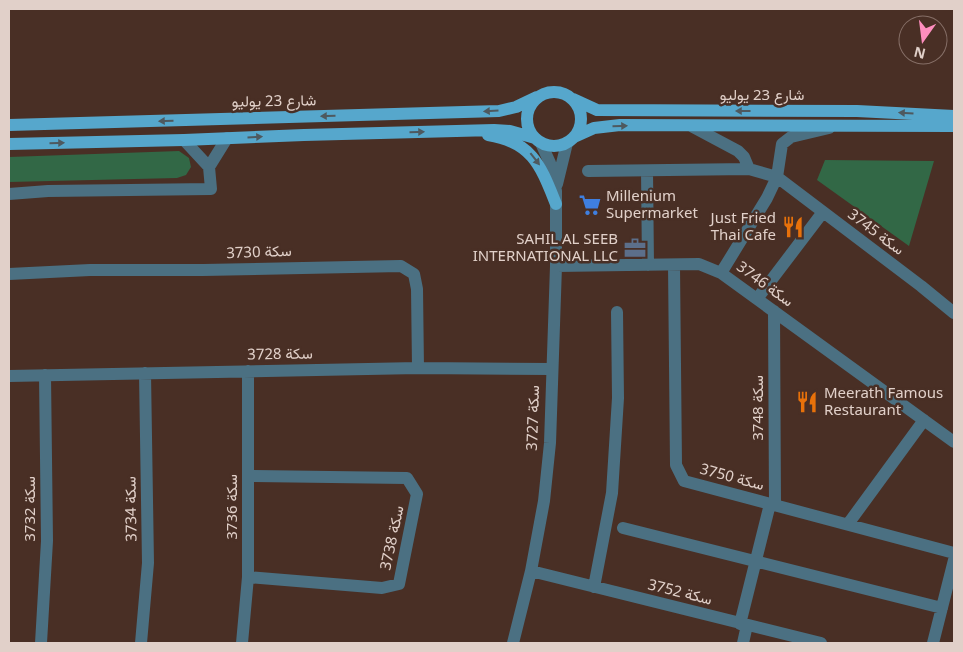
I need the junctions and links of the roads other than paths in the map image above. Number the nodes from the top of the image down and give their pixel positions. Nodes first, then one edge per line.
1 (537, 97) junction
2 (573, 99) junction
3 (954, 116) edge
4 (9, 125) edge
5 (836, 126) junction
6 (954, 126) edge
7 (693, 127) junction
8 (459, 131) junction
9 (227, 138) junction
10 (184, 140) junction
11 (538, 140) junction
12 (570, 140) junction
13 (9, 144) edge
14 (209, 166) junction
15 (749, 169) junction
16 (588, 171) dead end
17 (647, 171) junction
18 (777, 177) junction
19 (9, 194) edge
20 (556, 198) junction
21 (823, 212) junction
22 (674, 264) junction
23 (648, 265) junction
24 (556, 266) junction
25 (722, 273) junction
26 (9, 274) edge
27 (758, 299) junction
28 (774, 311) junction
29 (617, 312) dead end
30 (954, 313) edge
31 (418, 368) junction
32 (551, 369) junction
33 (248, 371) junction
34 (145, 374) junction
35 (45, 375) junction
36 (9, 376) edge
37 (924, 420) junction
38 (954, 442) edge
39 (248, 476) junction
40 (772, 504) junction
41 (848, 524) junction
42 (623, 528) dead end
43 (954, 553) edge
44 (954, 560) edge
45 (756, 561) junction
46 (531, 570) junction
47 (248, 577) junction
48 (594, 586) junction
49 (942, 608) junction
50 (744, 624) junction
51 (41, 643) edge
52 (141, 643) edge
53 (242, 643) edge
54 (513, 643) edge
55 (743, 643) edge
56 (821, 643) edge
57 (932, 643) edge

1 - 2 main road
1 -> 4 main road, شارع 23 يوليو
1 - 11 main road
3 -> 2 main road, شارع 23 يوليو
2 - 12 main road
5 - 6 main road
5 - 7 main road
5 - 18 street
12 -> 7 main road
7 - 15 street
9 -> 8 main road
8 - 11 main road
8 -> 20 main road
9 - 10 main road
9 - 14 street
13 -> 10 main road
10 - 14 street
11 - 12 main road
11 - 20 street, سكة 3727
12 - 20 street, سكة 3727
14 - 19 street
15 - 17 street
15 - 18 street
16 - 17 street
17 - 23 street
18 - 21 street, سكة 3745
18 - 25 street
20 - 24 street, سكة 3727
21 - 27 street
21 - 30 street, سكة 3745
22 - 23 street, سكة 3746
22 - 25 street, سكة 3746
22 - 40 street, سكة 3750
23 - 24 street, سكة 3746
24 - 32 street, سكة 3727
25 - 27 street, سكة 3746
26 - 31 street, سكة 3730
27 - 28 street, سكة 3746
28 - 37 street, سكة 3746
28 - 40 street, سكة 3748
29 - 48 street
31 - 32 street, سكة 3728
31 - 33 street, سكة 3728
32 - 46 street, سكة 3727
33 - 34 street, سكة 3728
33 - 39 street, سكة 3736
34 - 35 street, سكة 3728
34 - 52 street, سكة 3734
35 - 36 street, سكة 3728
35 - 51 street, سكة 3732
37 - 38 street, سكة 3746
37 - 41 street
39 - 47 street, سكة 3736
39 - 47 street, سكة 3738
40 - 41 street, سكة 3750
40 - 45 street, سكة 3748
41 - 43 street, سكة 3750
42 - 45 street
44 - 49 street
45 - 49 street
45 - 50 street, سكة 3748
46 - 48 street, سكة 3752
46 - 54 street, سكة 3727
47 - 53 street, سكة 3736
48 - 50 street, سكة 3752
49 - 57 street
50 - 55 street, سكة 3748
50 - 56 street, سكة 3752

